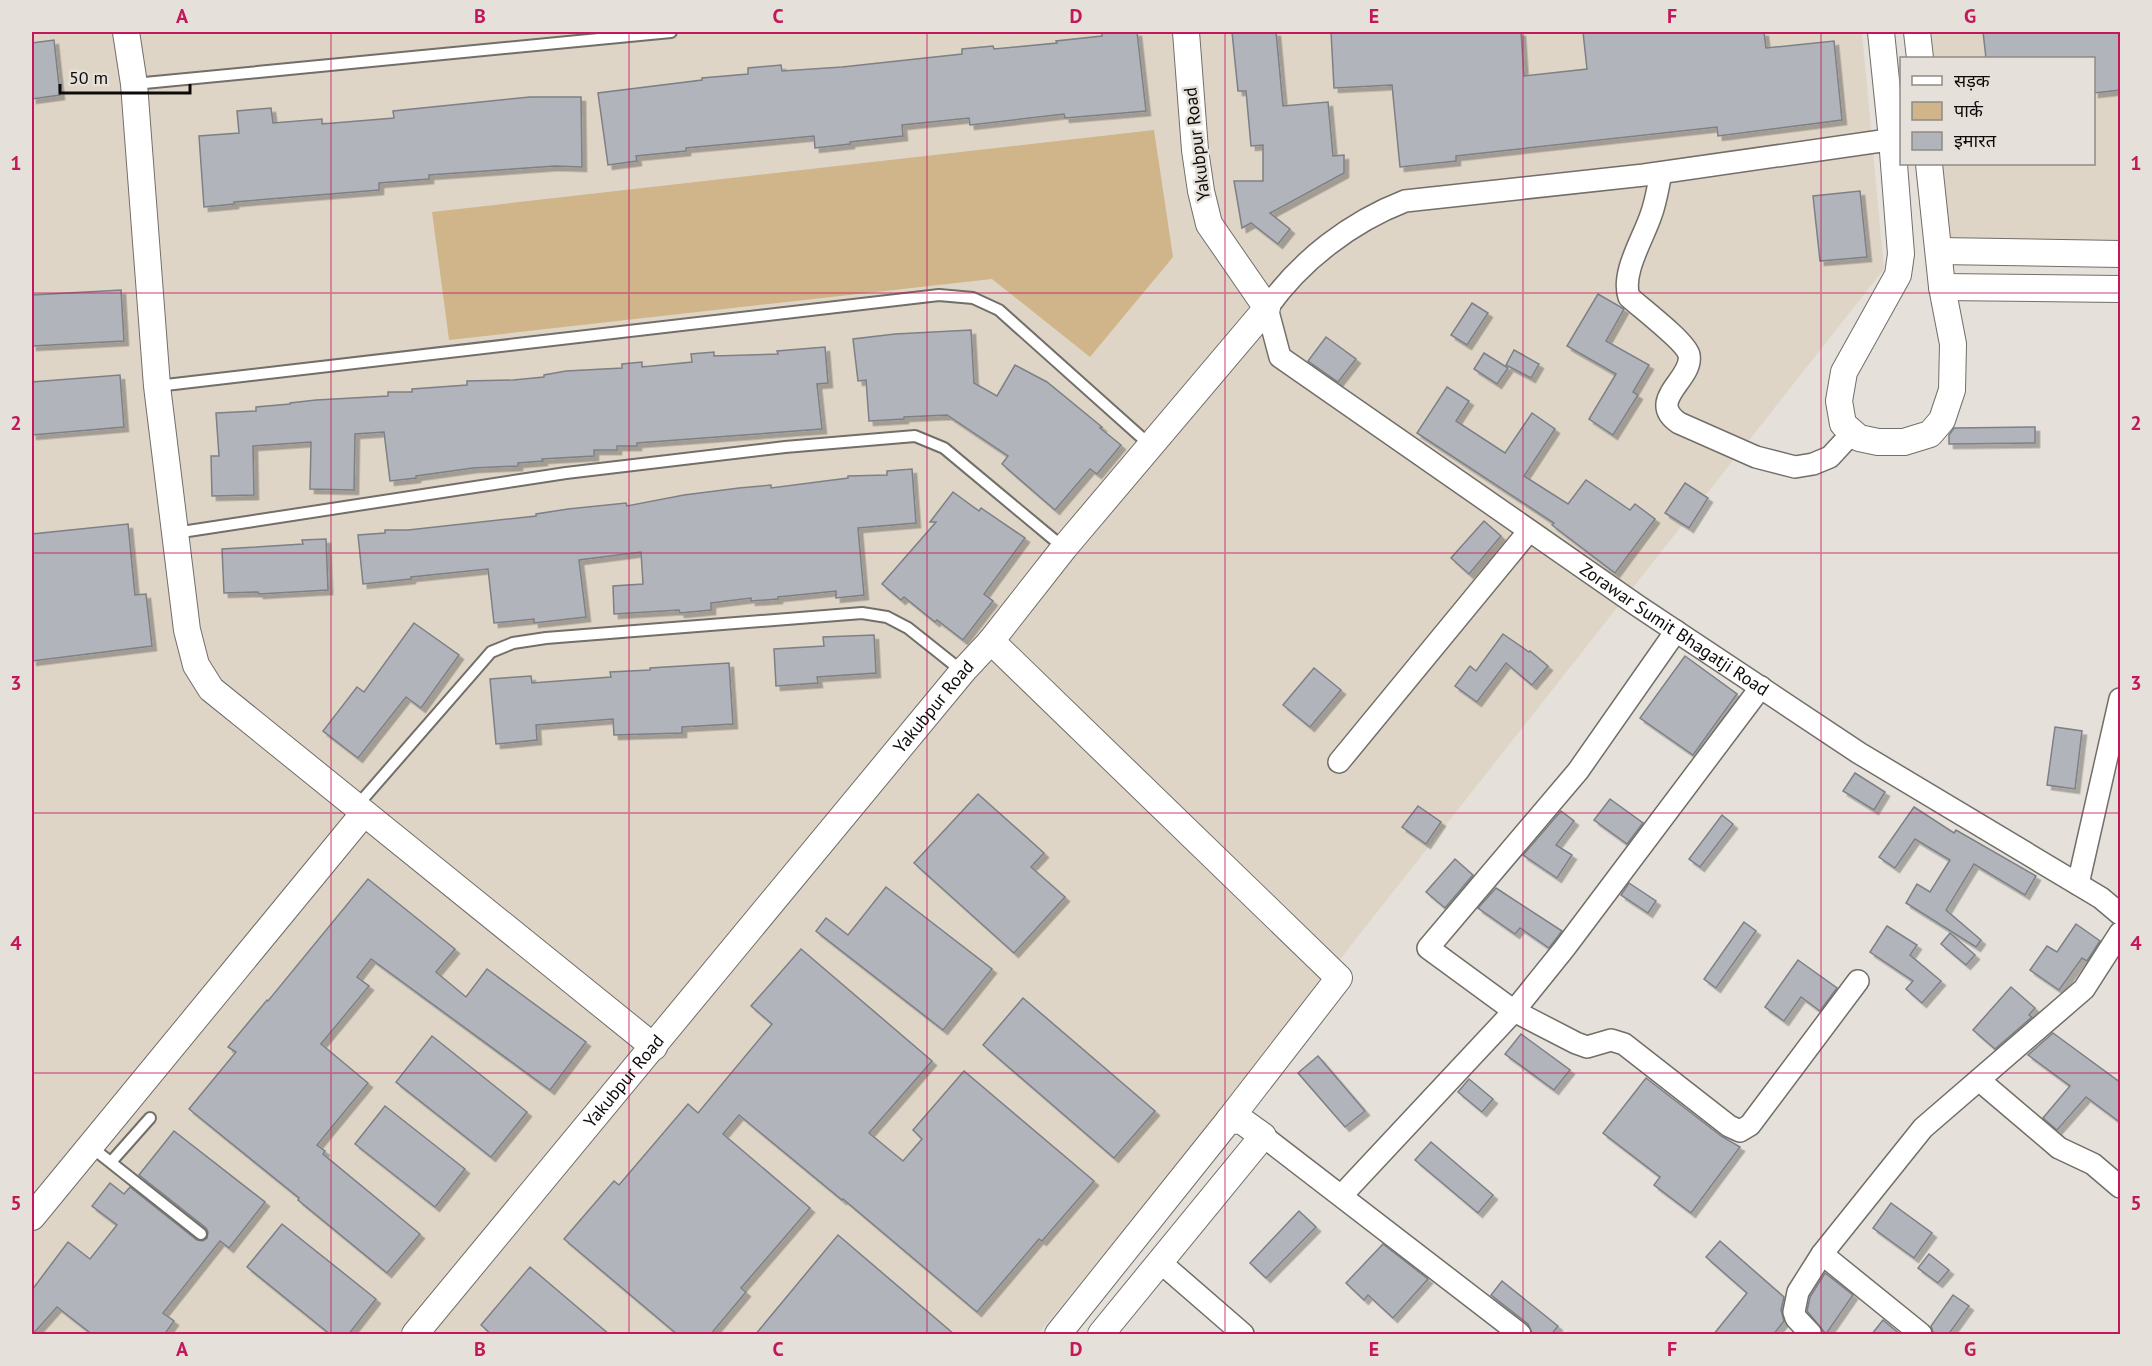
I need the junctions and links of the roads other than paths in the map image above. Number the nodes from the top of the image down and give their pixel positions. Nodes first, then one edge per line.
1 (126, 32) edge
2 (671, 32) edge
3 (1186, 32) edge
4 (1881, 32) edge
5 (1917, 32) edge
6 (1920, 57) edge
7 (134, 84) junction
8 (1897, 138) edge
9 (1929, 165) edge
10 (1660, 173) junction
11 (1939, 251) junction
12 (2121, 254) edge
13 (1942, 287) junction
14 (2121, 289) edge
15 (1267, 308) junction
16 (157, 386) junction
17 (1852, 432) junction
18 (1150, 445) junction
19 (1529, 531) junction
20 (175, 533) junction
21 (1064, 548) junction
22 (1676, 631) junction
23 (991, 641) junction
24 (963, 671) junction
25 (1761, 687) junction
26 (2121, 699) edge
27 (1339, 762) dead end
28 (360, 810) junction
29 (2078, 884) junction
30 (2121, 914) edge
31 (2121, 933) edge
32 (1858, 981) dead end
33 (1514, 1011) junction
34 (654, 1047) junction
35 (1979, 1080) junction
36 (150, 1118) dead end
37 (1229, 1120) junction
38 (1263, 1136) junction
39 (90, 1146) junction
40 (111, 1162) junction
41 (2121, 1186) edge
42 (1342, 1195) junction
43 (32, 1217) edge
44 (201, 1234) dead end
45 (1822, 1254) junction
46 (1160, 1262) junction
47 (415, 1335) edge
48 (1058, 1335) edge
49 (1101, 1335) edge
50 (1243, 1335) edge
51 (1520, 1335) edge
52 (1812, 1335) edge
53 (1921, 1335) edge

1 - 7 street
2 - 7 lane
3 - 15 street, Yakubpur Road
4 - 8 street
5 - 6 street
7 - 16 street
8 - 10 street
8 - 17 street
9 - 11 street
10 - 15 street
10 - 17 street
11 - 12 street
11 - 13 street
13 - 14 street
13 - 17 street
15 - 18 street, Yakubpur Road
15 - 19 street, Zorawar Sumit Bhagatji Road
16 - 18 lane
16 - 20 street
18 - 21 street, Yakubpur Road
19 - 22 street, Zorawar Sumit Bhagatji Road
19 - 27 street
20 - 21 lane
20 - 28 street
21 - 23 street, Yakubpur Road
22 - 25 street, Zorawar Sumit Bhagatji Road
22 - 33 street
23 - 24 street, Yakubpur Road
23 - 37 street
24 - 28 lane
24 - 34 street, Yakubpur Road
25 - 29 street, Zorawar Sumit Bhagatji Road
25 - 33 street
26 - 29 street
28 - 34 street
28 - 39 street
29 - 30 street, Zorawar Sumit Bhagatji Road
31 - 35 street
32 - 33 street
33 - 42 street
34 - 47 street, Yakubpur Road
35 - 41 street
35 - 45 street
36 - 40 lane
37 - 38 street
37 - 48 street
38 - 42 street
38 - 46 street
39 - 40 lane
39 - 43 street
40 - 44 lane
42 - 51 street
45 - 52 street
45 - 53 street
46 - 49 street
46 - 50 street

